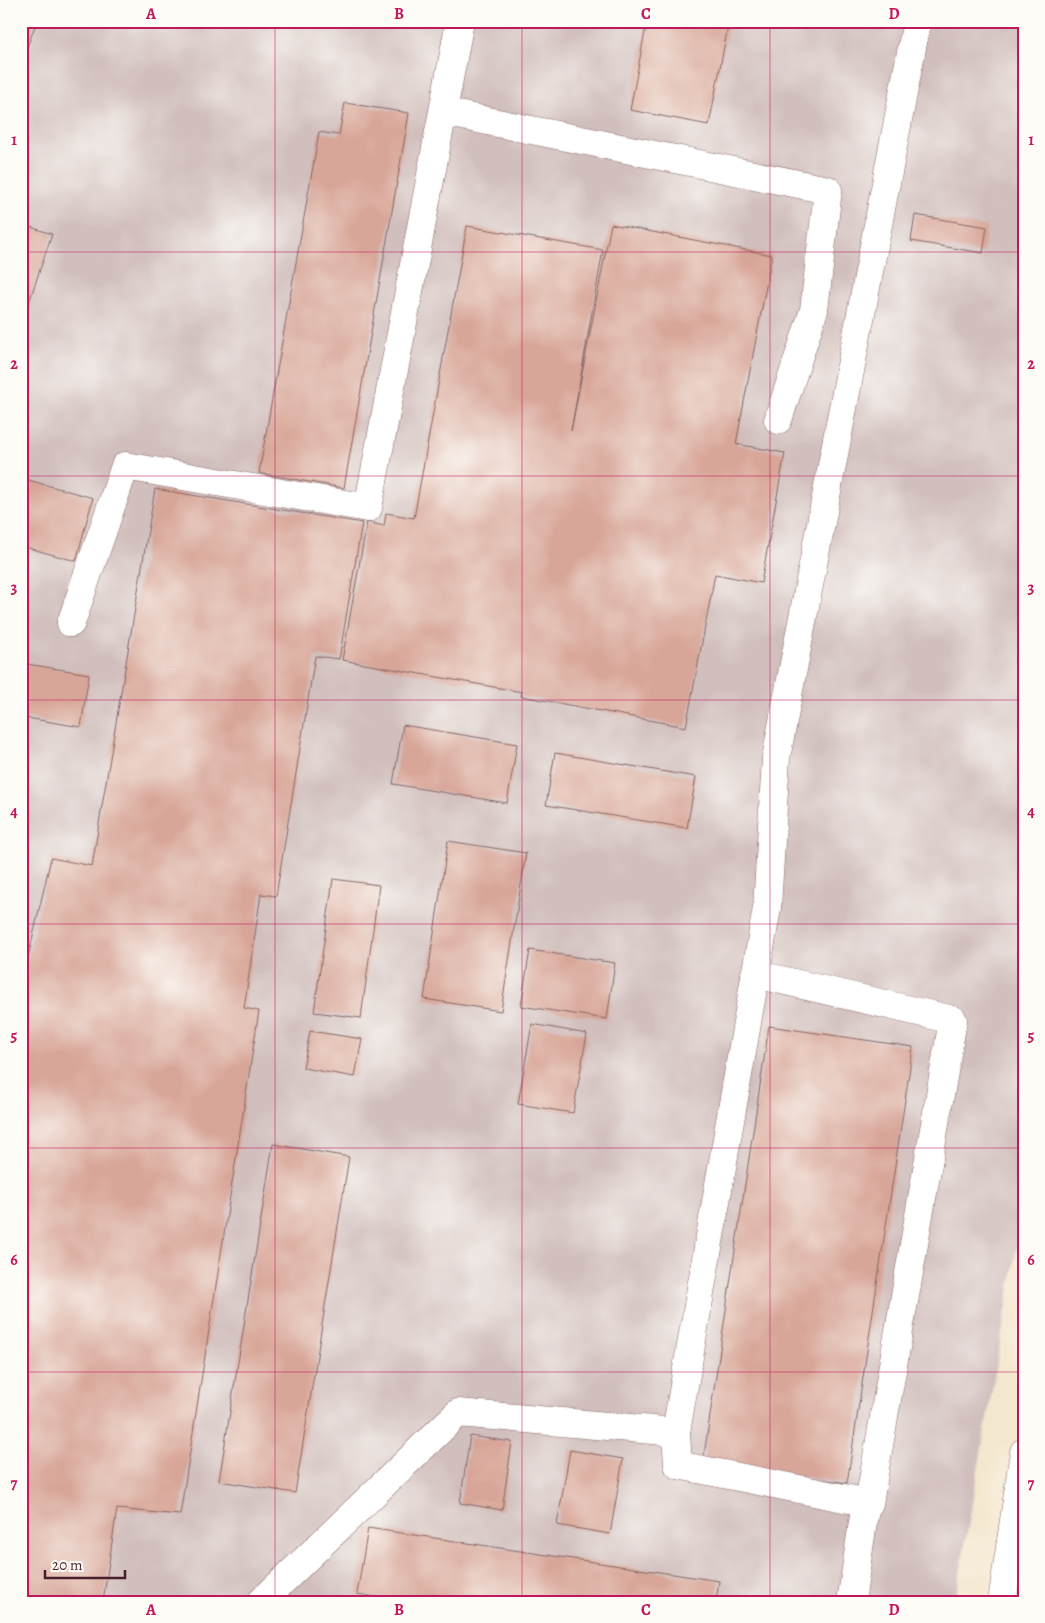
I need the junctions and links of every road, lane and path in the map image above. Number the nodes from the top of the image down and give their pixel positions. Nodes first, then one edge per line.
1 (460, 21) edge
2 (917, 21) edge
3 (443, 112) junction
4 (778, 420) dead end
5 (71, 623) dead end
6 (755, 974) junction
7 (676, 1432) junction
8 (1024, 1452) edge
9 (866, 1502) junction
10 (261, 1602) edge
11 (851, 1602) edge
12 (1002, 1602) edge

1 - 3 lane
2 - 6 lane
3 - 4 lane
3 - 5 lane
6 - 7 lane
6 - 9 lane
7 - 9 lane
7 - 10 lane
8 - 12 lane
9 - 11 lane

